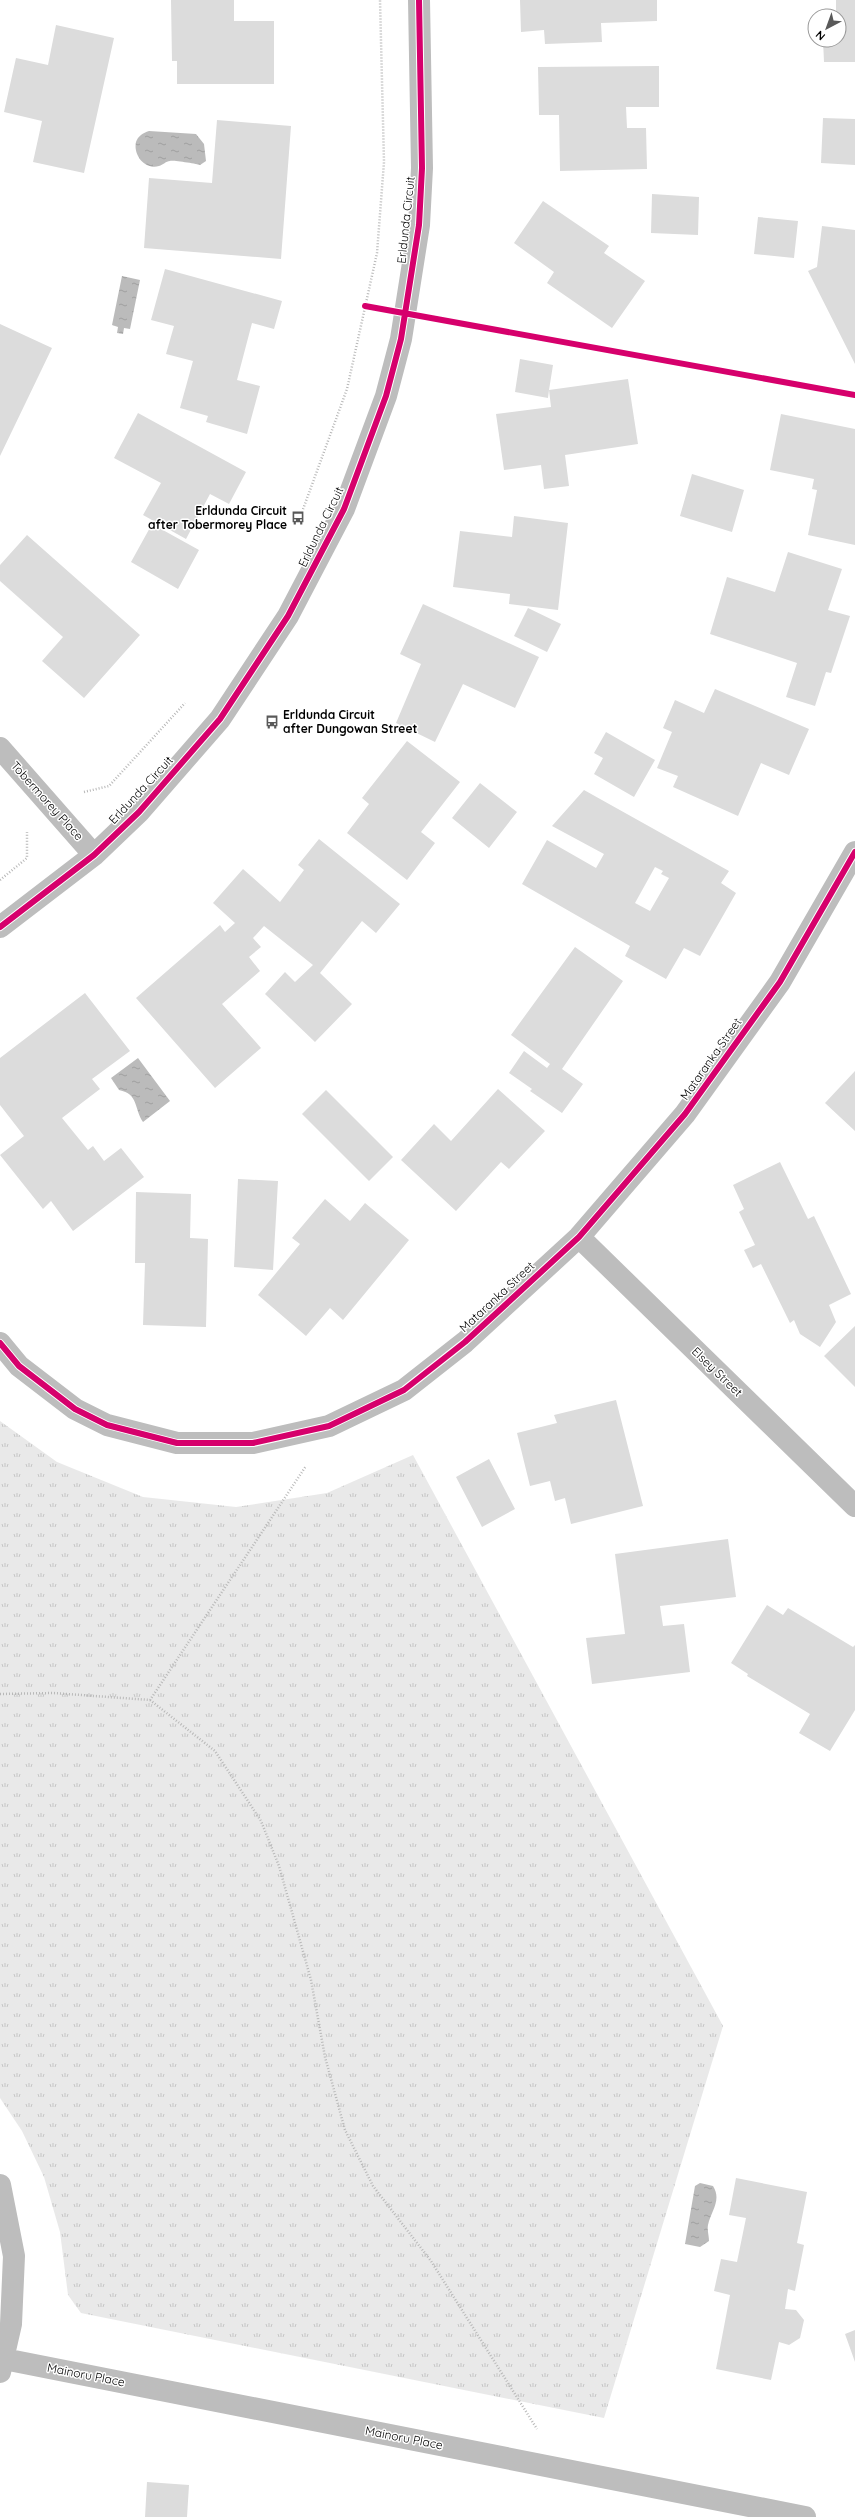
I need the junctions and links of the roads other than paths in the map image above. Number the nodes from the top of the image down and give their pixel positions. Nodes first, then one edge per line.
1 (419, 0) edge
2 (0, 748) edge
3 (855, 852) edge
4 (94, 855) junction
5 (0, 926) edge
6 (579, 1236) junction
7 (0, 1343) edge
8 (855, 1506) edge
9 (0, 2185) edge
10 (2, 2365) edge
11 (805, 2517) edge

1 - 4 street, Erldunda Circuit
2 - 4 street, Tobermorey Place
3 - 6 street, Mataranka Street
4 - 5 street, Erldunda Circuit
6 - 7 street, Mataranka Street
6 - 8 street, Elsey Street
9 - 10 street
10 - 11 street, Mainoru Place

